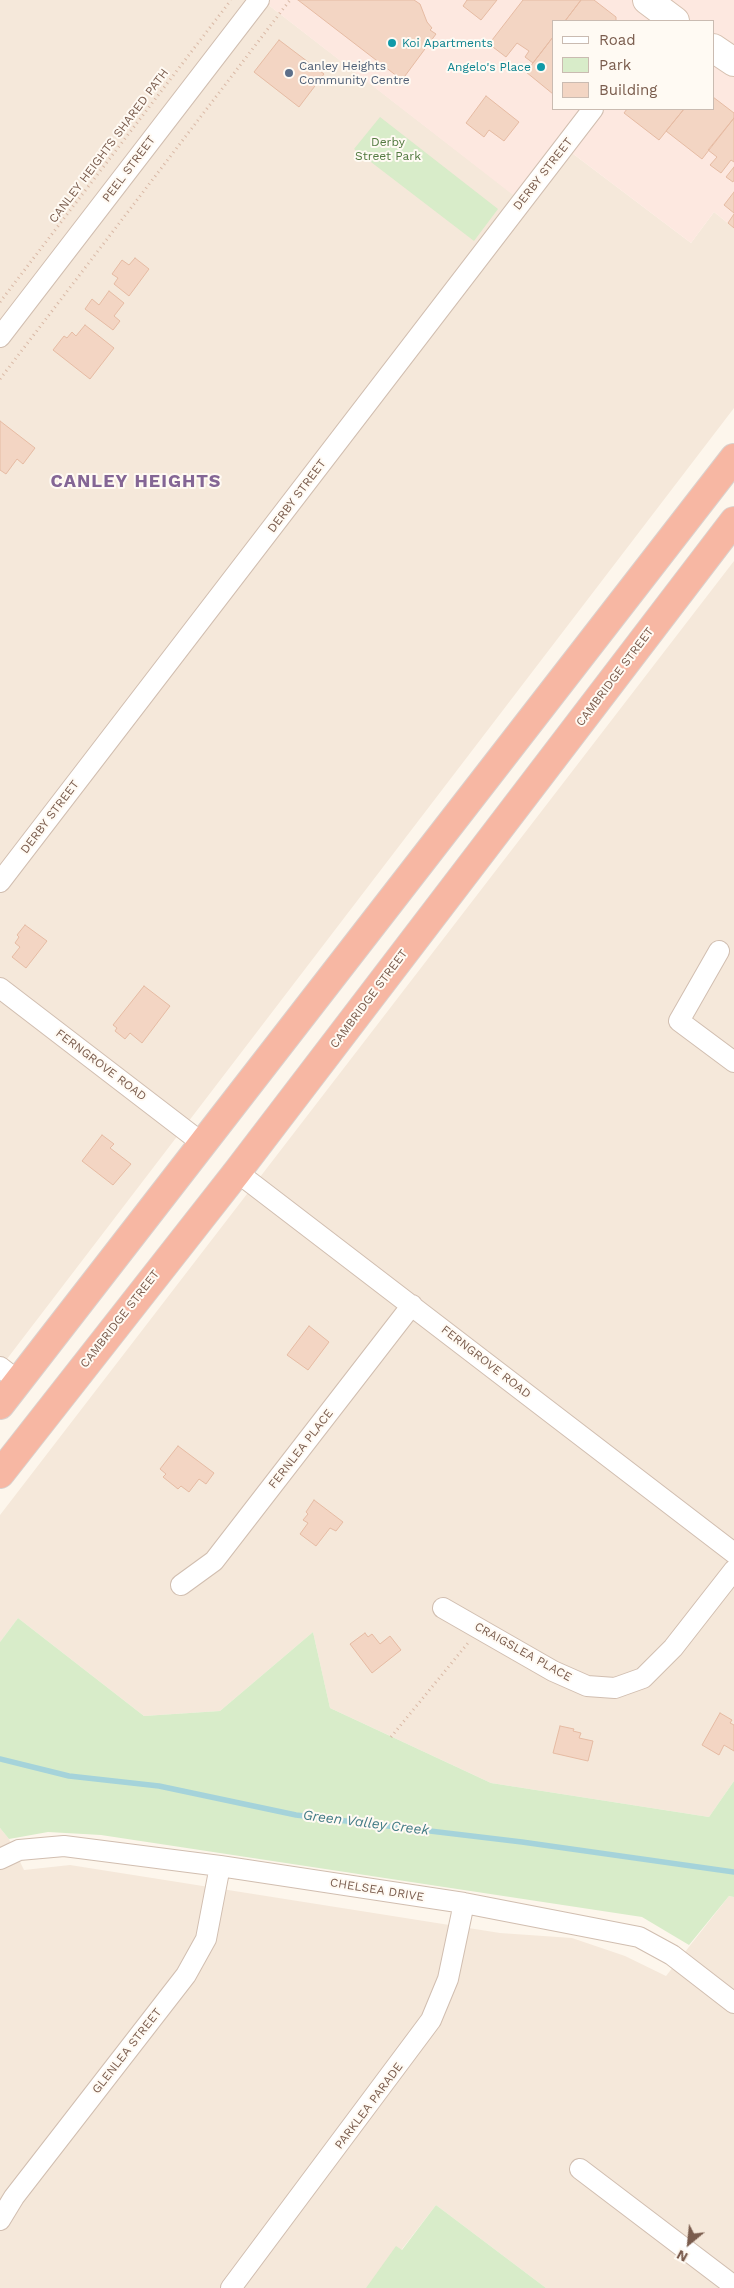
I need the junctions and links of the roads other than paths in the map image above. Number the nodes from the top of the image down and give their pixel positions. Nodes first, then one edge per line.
1 (259, 0) edge
2 (714, 49) edge
3 (734, 62) edge
4 (592, 110) edge
5 (0, 337) edge
6 (734, 458) edge
7 (734, 521) edge
8 (0, 882) edge
9 (719, 951) dead end
10 (0, 988) edge
11 (734, 1062) edge
12 (202, 1143) junction
13 (237, 1172) junction
14 (412, 1306) junction
15 (9, 1374) edge
16 (0, 1405) edge
17 (0, 1474) edge
18 (734, 1553) edge
19 (734, 1570) edge
20 (181, 1585) dead end
21 (443, 1608) dead end
22 (0, 1859) edge
23 (220, 1866) junction
24 (464, 1903) junction
25 (734, 2003) edge
26 (580, 2169) dead end
27 (0, 2220) edge
28 (734, 2286) edge
29 (231, 2288) edge

1 - 5 street, PEEL STREET
2 - 3 main road
4 - 8 street, DERBY STREET
6 - 12 highway
7 - 13 highway, CAMBRIDGE STREET
9 - 11 street
10 - 12 street, FERNGROVE ROAD
12 - 15 highway
13 - 14 street, FERNGROVE ROAD
13 - 17 highway, CAMBRIDGE STREET
14 - 18 street, FERNGROVE ROAD
14 - 20 street, FERNLEA PLACE
15 - 16 highway
19 - 21 street, CRAIGSLEA PLACE
22 - 23 street, CHELSEA DRIVE
23 - 24 street, CHELSEA DRIVE
23 - 27 street, GLENLEA STREET
24 - 25 street, CHELSEA DRIVE
24 - 29 street, PARKLEA PARADE
26 - 28 street

